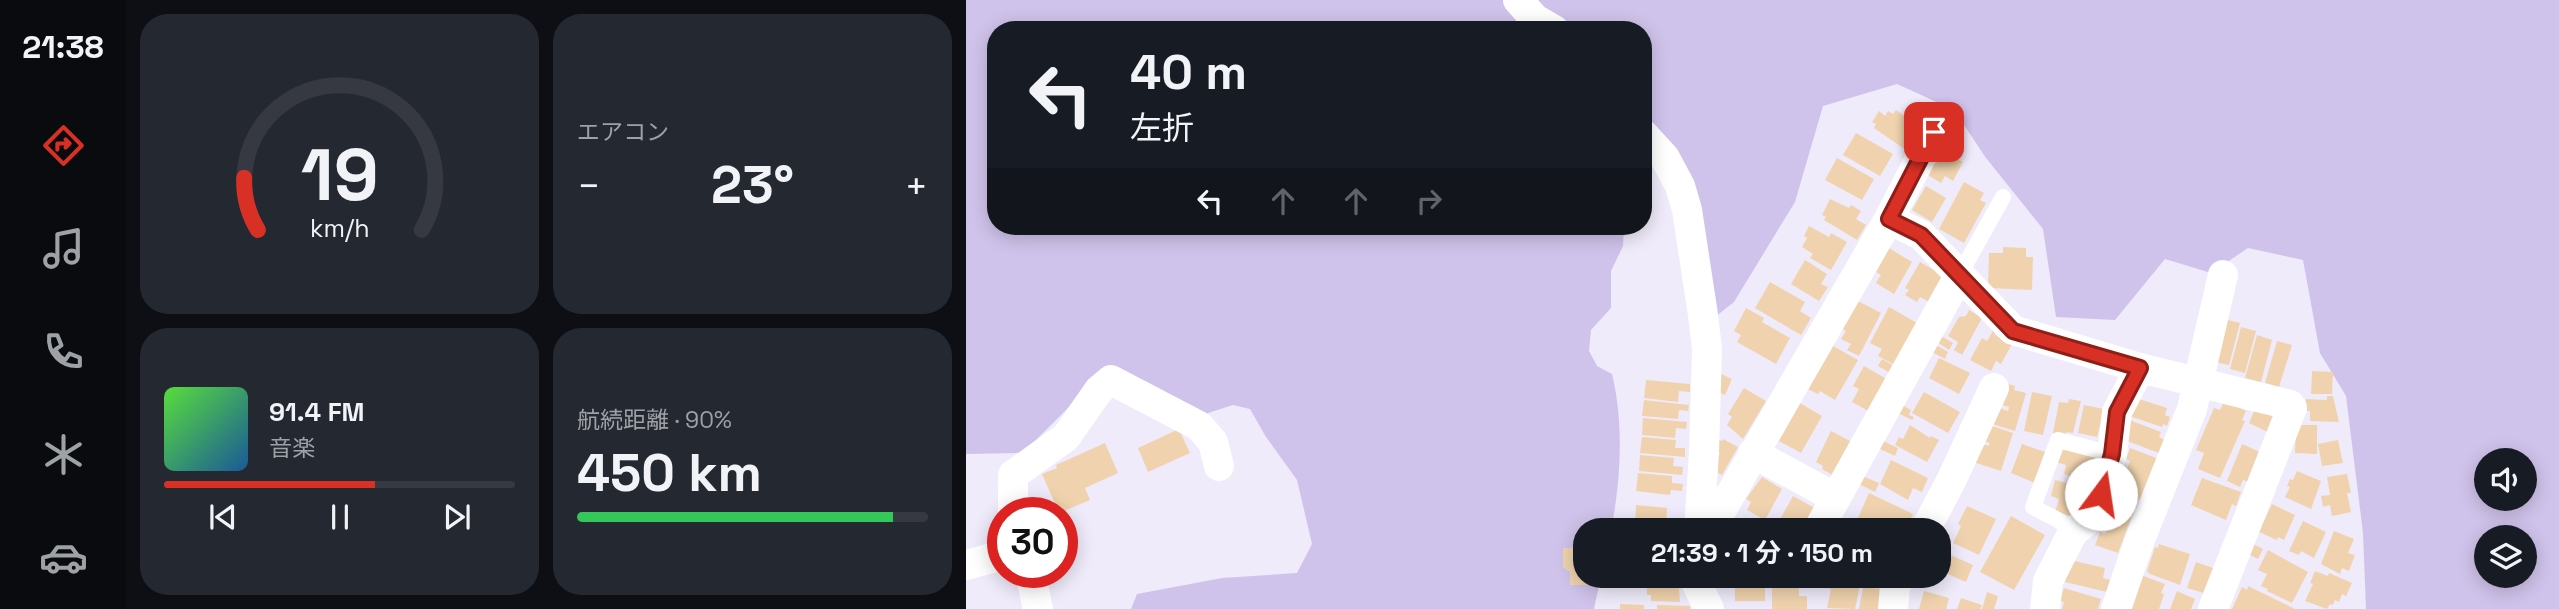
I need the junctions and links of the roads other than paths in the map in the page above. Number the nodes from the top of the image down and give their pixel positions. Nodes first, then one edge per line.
1 (1518, 0) edge
2 (1538, 21) edge
3 (1934, 132) dead end
4 (1652, 144) edge
5 (2003, 197) dead end
6 (1889, 219) junction
7 (2224, 275) dead end
8 (1959, 276) junction
9 (2140, 368) junction
10 (2200, 381) junction
11 (1994, 388) dead end
12 (1754, 453) junction
13 (2112, 454) junction
14 (1219, 466) dead end
15 (1013, 497) edge
16 (1836, 498) junction
17 (1700, 518) edge
18 (1717, 518) edge
19 (1825, 518) edge
20 (1931, 518) edge
21 (2073, 532) junction
22 (987, 559) edge
23 (966, 565) edge
24 (1033, 588) edge
25 (1699, 588) edge
26 (1895, 588) edge
27 (1038, 609) edge
28 (1709, 609) edge
29 (1893, 609) edge
30 (2045, 609) edge
31 (2116, 609) edge
32 (2213, 609) edge

1 - 2 street
3 - 6 street
4 - 17 street
5 - 8 lane
6 - 8 street
6 - 12 street
7 - 10 street
8 - 9 street
8 - 16 street
9 - 10 street
9 - 13 street
10 - 31 street
10 - 32 street
11 - 20 street
12 - 16 street
12 - 18 street
13 - 21 street
13 - 21 lane
14 - 15 street
16 - 19 street
21 - 30 street
22 - 23 street
24 - 27 street
25 - 28 street
26 - 29 street

